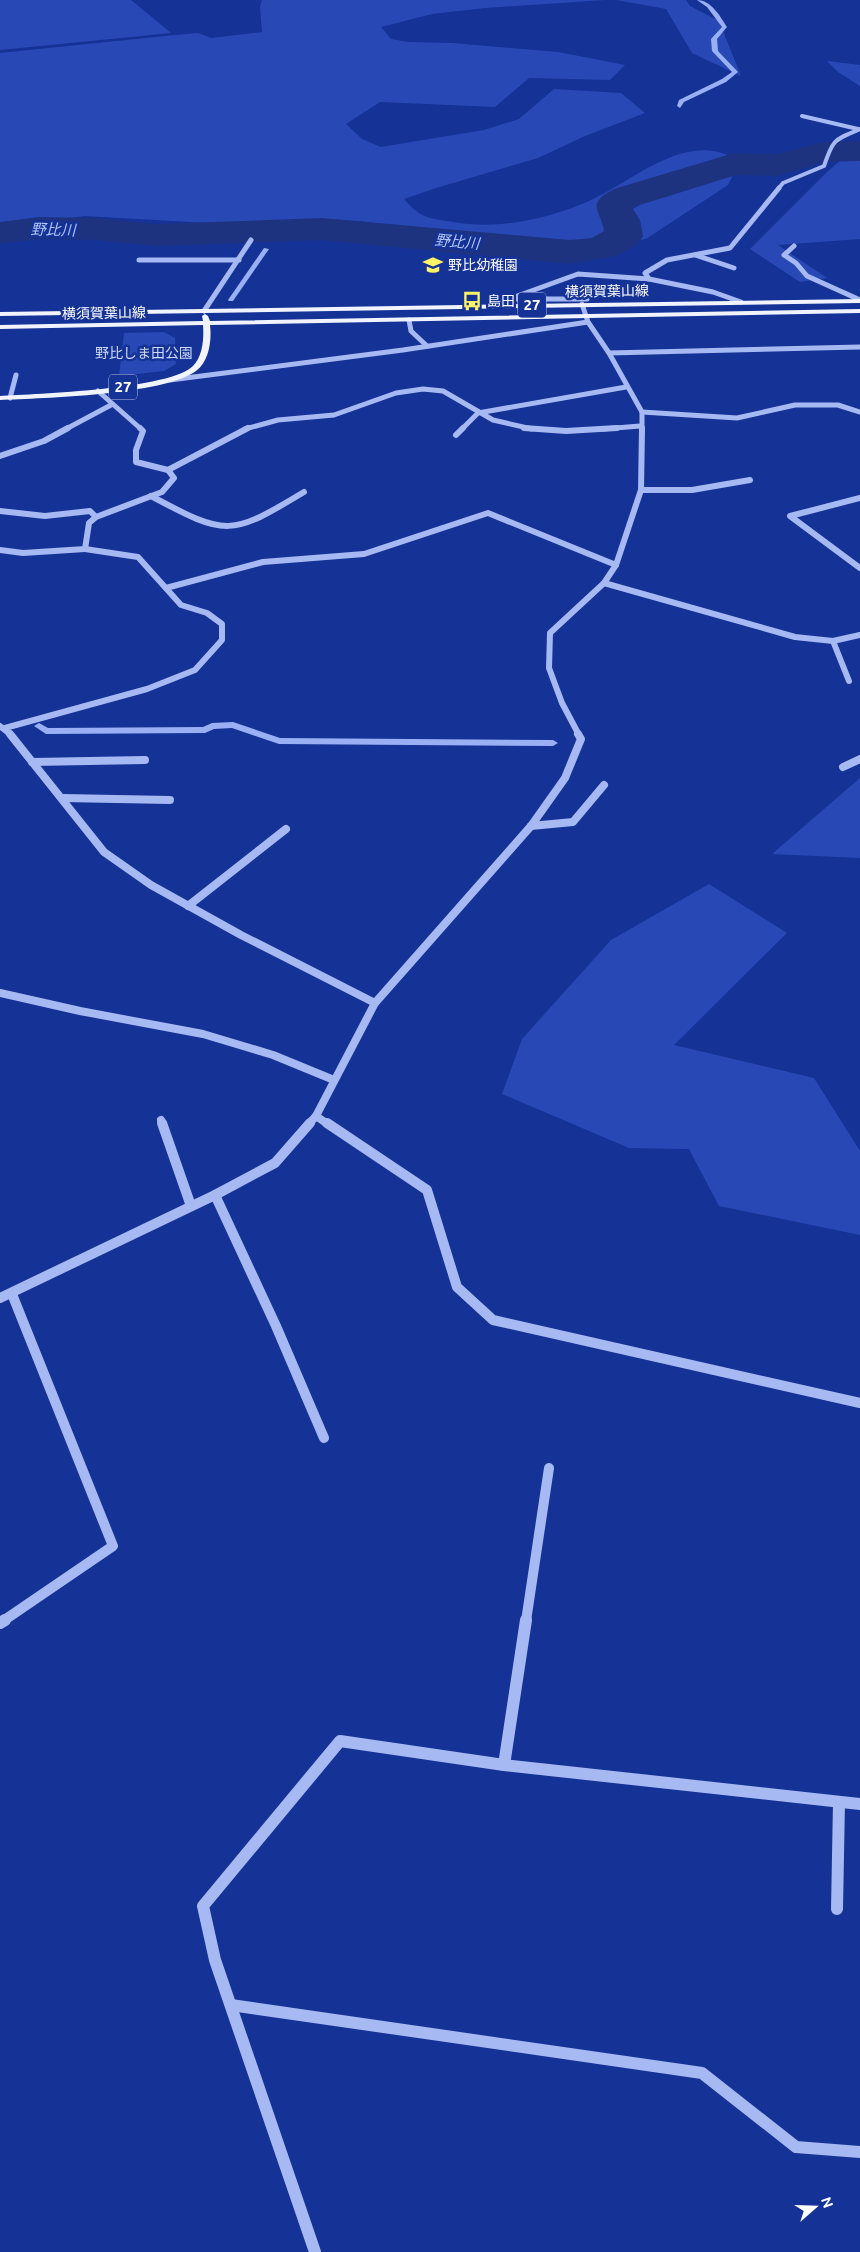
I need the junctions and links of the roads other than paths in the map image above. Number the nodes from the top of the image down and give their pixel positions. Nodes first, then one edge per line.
1 (802, 116) dead end
2 (859, 129) edge
3 (251, 240) dead end
4 (794, 246) dead end
5 (693, 254) junction
6 (139, 260) dead end
7 (239, 260) junction
8 (734, 268) dead end
9 (649, 279) junction
10 (509, 299) junction
11 (860, 300) edge
12 (585, 301) junction
13 (741, 302) junction
14 (496, 306) junction
15 (204, 311) junction
16 (860, 311) edge
17 (0, 314) edge
18 (586, 319) junction
19 (409, 320) junction
20 (208, 323) junction
21 (0, 327) edge
22 (427, 346) junction
23 (860, 347) edge
24 (609, 353) junction
25 (16, 375) dead end
26 (163, 382) junction
27 (626, 387) junction
28 (98, 391) junction
29 (0, 398) edge
30 (10, 398) junction
31 (111, 405) junction
32 (642, 412) junction
33 (860, 412) edge
34 (478, 413) junction
35 (640, 426) junction
36 (456, 435) dead end
37 (0, 456) edge
38 (168, 470) junction
39 (750, 480) dead end
40 (641, 490) junction
41 (304, 492) dead end
42 (151, 496) junction
43 (860, 498) edge
44 (0, 511) edge
45 (96, 517) junction
46 (85, 549) junction
47 (0, 550) edge
48 (616, 565) junction
49 (860, 568) edge
50 (604, 583) junction
51 (166, 588) junction
52 (860, 635) edge
53 (833, 641) junction
54 (849, 681) dead end
55 (3, 727) edge
56 (860, 759) edge
57 (145, 760) dead end
58 (32, 762) junction
59 (843, 767) dead end
60 (604, 786) dead end
61 (63, 798) junction
62 (170, 800) dead end
63 (531, 826) junction
64 (286, 829) dead end
65 (188, 906) junction
66 (0, 993) edge
67 (374, 1003) junction
68 (334, 1080) junction
69 (316, 1116) junction
70 (161, 1120) dead end
71 (215, 1195) junction
72 (191, 1206) junction
73 (12, 1294) junction
74 (0, 1298) edge
75 (860, 1403) edge
76 (324, 1438) dead end
77 (549, 1468) dead end
78 (0, 1623) edge
79 (504, 1765) junction
80 (839, 1802) junction
81 (860, 1804) edge
82 (837, 1909) dead end
83 (231, 2005) junction
84 (860, 2152) edge
85 (315, 2252) edge

1 - 2 street
2 - 5 street
3 - 7 street
4 - 11 street
5 - 8 street
5 - 9 street
6 - 7 street
7 - 15 street
9 - 10 street
9 - 13 street
10 - 12 street
10 - 14 street
11 - 13 main road, 横須賀葉山線 / 27
12 - 13 main road, 横須賀葉山線 / 27
12 - 14 main road, 横須賀葉山線 / 27
12 - 18 street
14 - 15 main road, 横須賀葉山線 / 27
15 - 17 main road, 横須賀葉山線 / 27
15 - 20 main road
16 - 18 main road, 横須賀葉山線 / 27
18 - 19 main road, 横須賀葉山線 / 27
18 - 22 street
18 - 24 street
19 - 20 main road, 横須賀葉山線 / 27
19 - 22 street
20 - 21 main road, 横須賀葉山線 / 27
20 - 26 main road, 27
22 - 26 street
23 - 24 street
24 - 27 street
25 - 30 street
26 - 28 main road, 27
27 - 32 street
27 - 34 street
28 - 30 main road, 27
28 - 31 street
29 - 30 main road, 27
31 - 37 street
31 - 38 street
32 - 33 street
32 - 35 street
34 - 35 street
34 - 36 street
34 - 38 street
35 - 40 street
38 - 42 street
39 - 40 street
40 - 48 street
41 - 42 street
42 - 45 street
43 - 49 street
44 - 45 street
45 - 46 street
46 - 47 street
46 - 51 street
48 - 50 street
48 - 51 street
50 - 53 street
50 - 63 street
51 - 55 street
52 - 53 street
53 - 54 street
55 - 58 street
56 - 59 street
57 - 58 street
58 - 61 street
60 - 63 street
61 - 62 street
61 - 65 street
63 - 67 street
64 - 65 street
65 - 67 street
66 - 68 street
67 - 68 street
68 - 69 street
69 - 71 street
69 - 75 street
70 - 72 street
71 - 72 street
71 - 76 street
72 - 73 street
73 - 74 street
73 - 78 street
77 - 79 street
79 - 80 street
79 - 83 street
80 - 81 street
80 - 82 street
83 - 84 street
83 - 85 street

